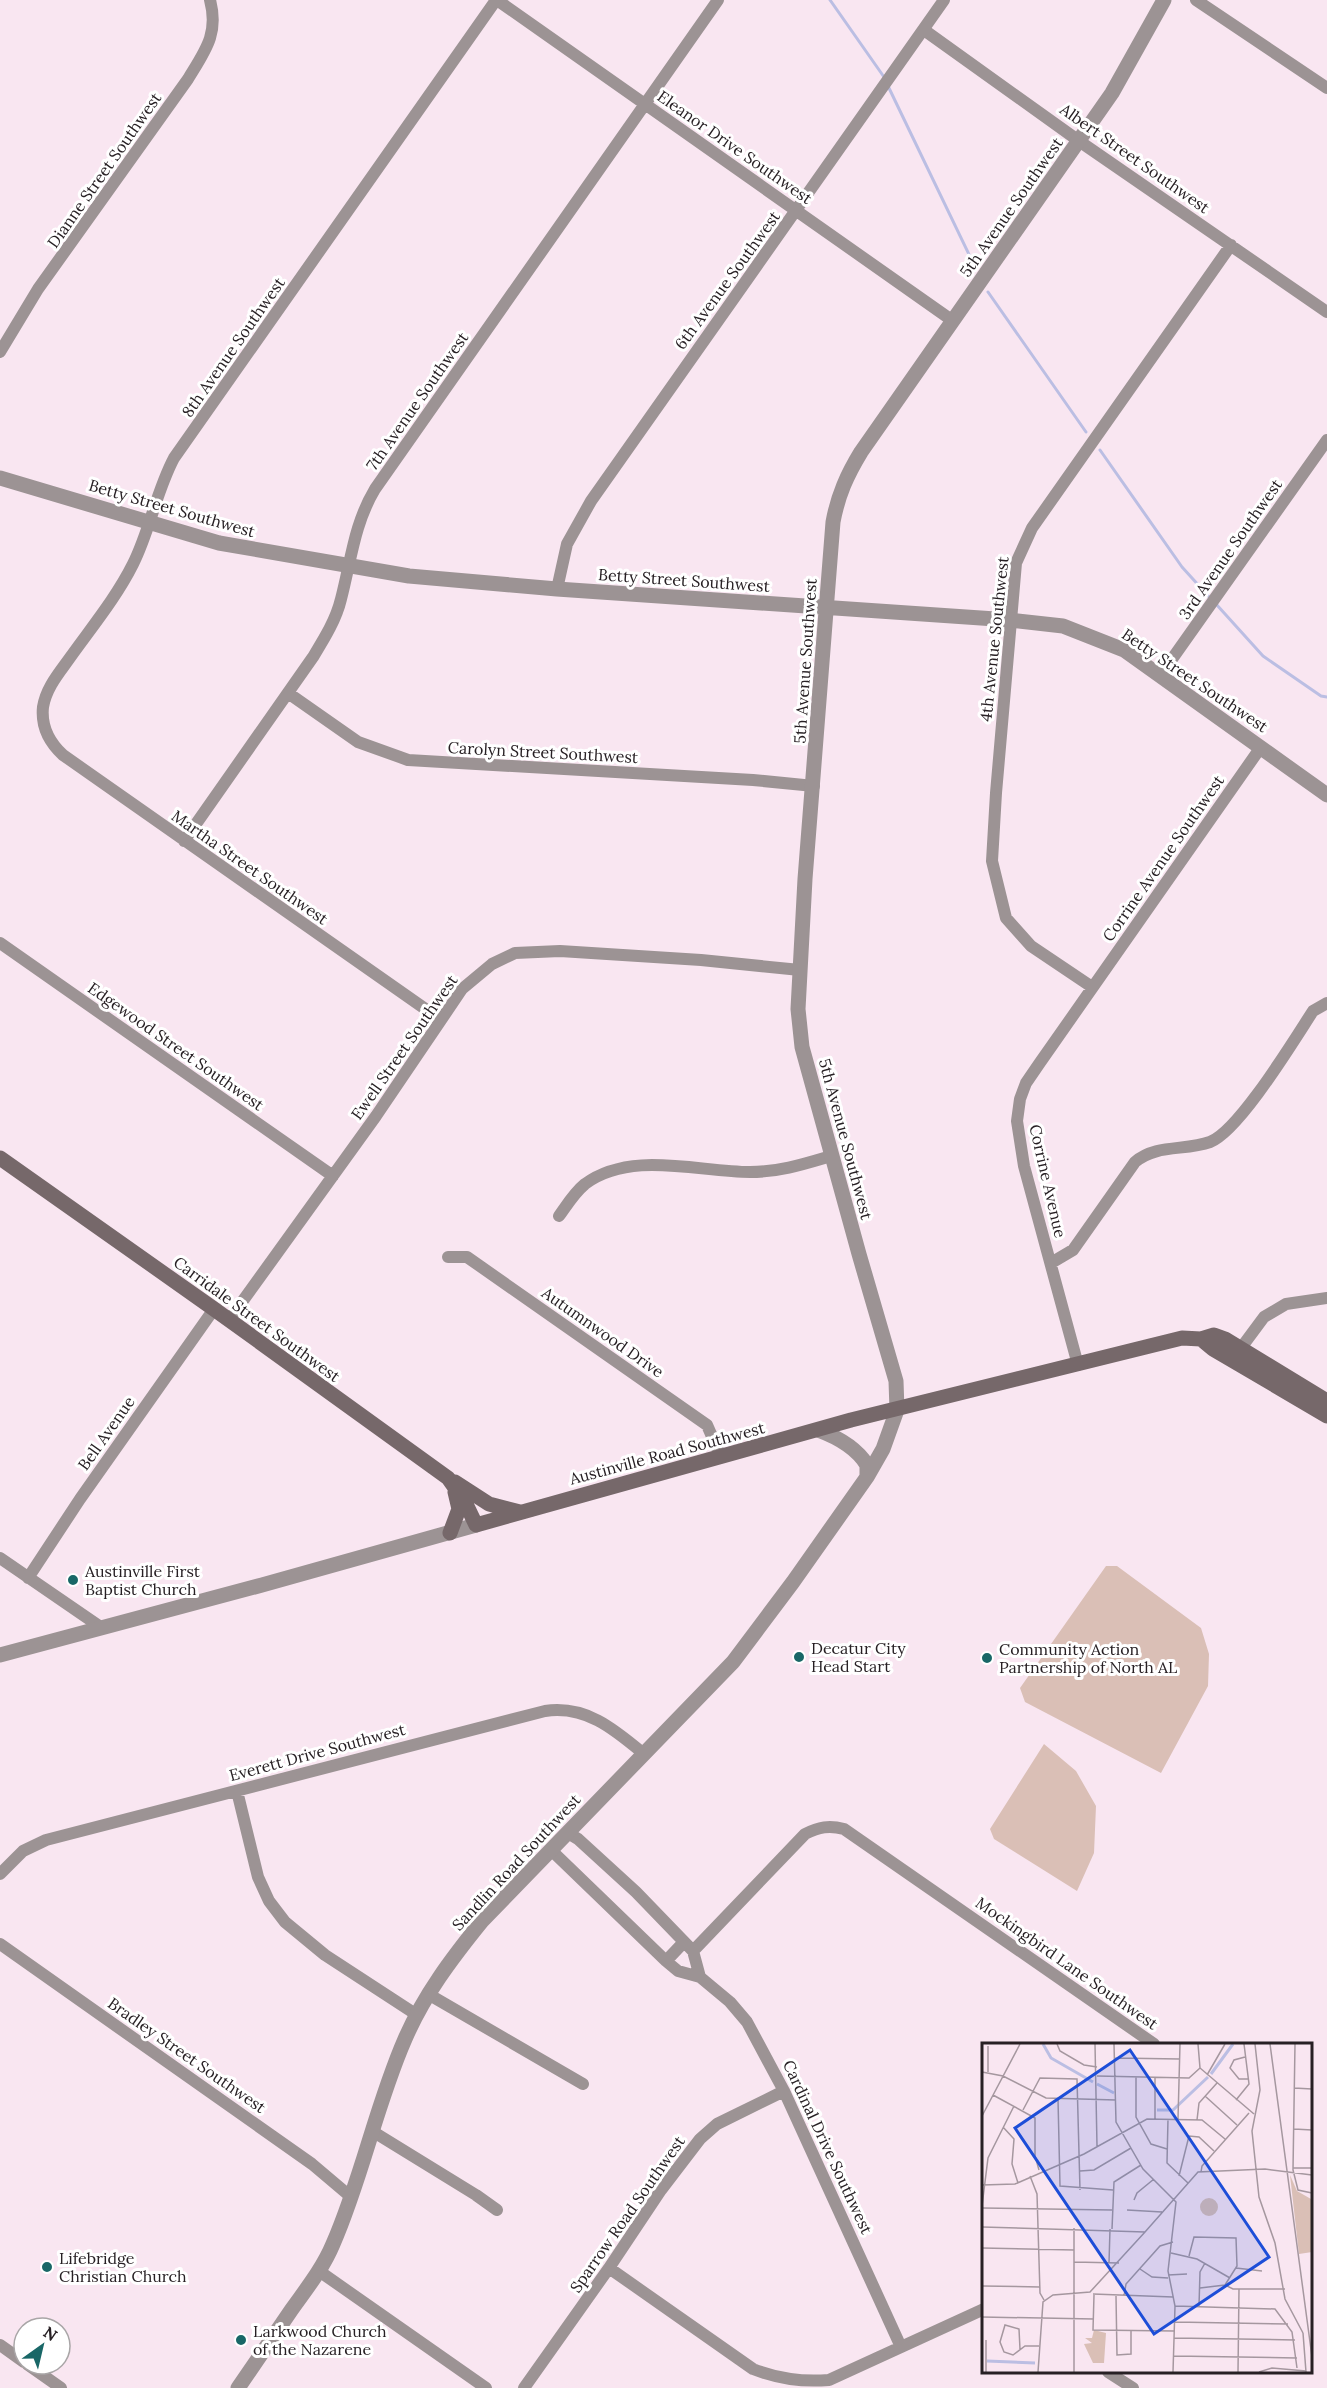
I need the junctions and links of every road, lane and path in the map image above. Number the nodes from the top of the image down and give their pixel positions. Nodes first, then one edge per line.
1 (210, 0) edge
2 (497, 0) edge
3 (718, 0) edge
4 (944, 0) edge
5 (1164, 0) edge
6 (1196, 0) edge
7 (924, 30) junction
8 (1327, 88) edge
9 (646, 104) junction
10 (1079, 141) junction
11 (797, 211) junction
12 (1231, 245) junction
13 (1327, 312) edge
14 (953, 321) junction
15 (0, 352) edge
16 (1327, 440) edge
17 (0, 478) edge
18 (148, 522) junction
19 (348, 567) junction
20 (557, 589) junction
21 (827, 609) junction
22 (1010, 620) junction
23 (1160, 676) junction
24 (288, 693) junction
25 (47, 734) joint
26 (1261, 747) junction
27 (814, 786) junction
28 (1327, 795) edge
29 (184, 841) junction
30 (0, 943) edge
31 (800, 970) junction
32 (1092, 987) junction
33 (1327, 1003) edge
34 (441, 1020) junction
35 (831, 1156) junction
36 (0, 1158) edge
37 (333, 1176) junction
38 (559, 1216) dead end
39 (448, 1257) dead end
40 (1051, 1263) junction
41 (1327, 1298) edge
42 (214, 1309) junction
43 (229, 1320) junction
44 (1201, 1339) junction
45 (1241, 1348) junction
46 (1078, 1365) junction
47 (1327, 1401) edge
48 (897, 1410) junction
49 (1327, 1416) edge
50 (818, 1430) junction
51 (722, 1457) junction
52 (867, 1477) junction
53 (448, 1478) junction
54 (520, 1512) junction
55 (476, 1525) junction
56 (450, 1533) junction
57 (0, 1558) edge
58 (28, 1578) junction
59 (102, 1628) junction
60 (0, 1655) edge
61 (644, 1754) junction
62 (237, 1791) junction
63 (567, 1833) junction
64 (551, 1850) junction
65 (0, 1874) edge
66 (0, 1944) edge
67 (689, 1947) junction
68 (666, 1961) junction
69 (700, 1977) junction
70 (428, 1995) junction
71 (417, 2015) junction
72 (1153, 2043) edge
73 (583, 2084) dead end
74 (784, 2091) junction
75 (372, 2131) junction
76 (351, 2197) junction
77 (497, 2210) dead end
78 (609, 2268) junction
79 (319, 2271) junction
80 (982, 2310) edge
81 (901, 2347) junction
82 (1110, 2373) edge
83 (44, 2376) edge
84 (830, 2384) edge
85 (61, 2388) edge
86 (238, 2388) edge
87 (486, 2388) edge
88 (524, 2388) edge
89 (1133, 2388) edge

1 - 15 street, Dianne Street Southwest
2 - 9 street, Eleanor Drive Southwest
2 - 18 street, 8th Avenue Southwest
3 - 9 street, 7th Avenue Southwest
4 - 7 street, 6th Avenue Southwest
5 - 10 street, 5th Avenue Southwest
6 - 8 street
7 - 10 street, Albert Street Southwest
7 - 11 street, 6th Avenue Southwest
9 - 11 street, Eleanor Drive Southwest
9 - 19 street, 7th Avenue Southwest
10 - 12 street, Albert Street Southwest
10 - 14 street, 5th Avenue Southwest
11 - 14 street, Eleanor Drive Southwest
11 - 20 street, 6th Avenue Southwest
12 - 13 street, Albert Street Southwest
12 - 22 street, 4th Avenue Southwest
14 - 21 street, 5th Avenue Southwest
16 - 23 street, 3rd Avenue Southwest
17 - 18 street, Betty Street Southwest
18 - 19 street, Betty Street Southwest
18 - 25 street, 8th Avenue Southwest
19 - 20 street, Betty Street Southwest
19 - 24 street, 7th Avenue Southwest
20 - 21 street, Betty Street Southwest
21 - 22 street, Betty Street Southwest
21 - 27 street, 5th Avenue Southwest
22 - 23 street, Betty Street Southwest
22 - 32 street, 4th Avenue Southwest
23 - 26 street, Betty Street Southwest
24 - 27 street, Carolyn Street Southwest
24 - 29 street, 7th Avenue Southwest
25 - 29 street, Martha Street Southwest
26 - 28 street, Betty Street Southwest
26 - 32 street, Corrine Avenue Southwest
27 - 31 street, 5th Avenue Southwest
29 - 34 street, Martha Street Southwest
30 - 37 street, Edgewood Street Southwest
31 - 34 street, Ewell Street Southwest
31 - 35 street, 5th Avenue Southwest
32 - 40 street, Corrine Avenue
33 - 40 street
34 - 37 street, Ewell Street Southwest
35 - 38 street
35 - 48 street, 5th Avenue Southwest
36 - 42 main road, Carridale Street Southwest
37 - 43 street, Ewell Street Southwest
39 - 51 street, Autumnwood Drive
40 - 46 street, Corrine Avenue
41 - 45 street
42 - 43 main road, Carridale Street Southwest
42 - 58 street, Bell Avenue
43 - 53 main road, Carridale Street Southwest
44 - 45 main road, Austinville Road Southwest
44 - 46 main road, Austinville Road Southwest
44 - 49 main road
45 - 47 main road, Austinville Road Southwest
46 - 48 main road, Austinville Road Southwest
48 - 50 main road, Austinville Road Southwest
48 - 52 street, Sandlin Road Southwest
50 - 51 main road, Austinville Road Southwest
50 - 52 street
51 - 54 main road, Austinville Road Southwest
52 - 61 street, Sandlin Road Southwest
53 - 54 main road
53 - 55 main road, Carridale Street Southwest
53 - 56 main road
54 - 55 main road, Austinville Road Southwest
55 - 56 street, Austinville Road Southwest
56 - 59 street, Austinville Road Southwest
57 - 58 street
58 - 59 street
59 - 60 street, Austinville Road Southwest
61 - 62 street, Everett Drive Southwest
61 - 63 street, Sandlin Road Southwest
62 - 65 street, Everett Drive Southwest
62 - 71 street
63 - 64 street, Sandlin Road Southwest
63 - 67 street
64 - 68 street, Cardinal Drive Southwest
64 - 70 street, Sandlin Road Southwest
66 - 76 street, Bradley Street Southwest
67 - 68 street
67 - 69 street
67 - 72 street, Mockingbird Lane Southwest
68 - 69 street, Cardinal Drive Southwest
69 - 74 street, Cardinal Drive Southwest
70 - 71 street, Sandlin Road Southwest
70 - 73 street
71 - 75 street, Sandlin Road Southwest
74 - 78 street, Sparrow Road Southwest
74 - 81 street, Cardinal Drive Southwest
75 - 76 street, Sandlin Road Southwest
75 - 77 street
76 - 79 street, Sandlin Road Southwest
78 - 84 street
78 - 88 street, Sparrow Road Southwest
79 - 86 street, Sandlin Road Southwest
79 - 87 street
80 - 81 street
81 - 84 street
82 - 89 street
83 - 85 street

